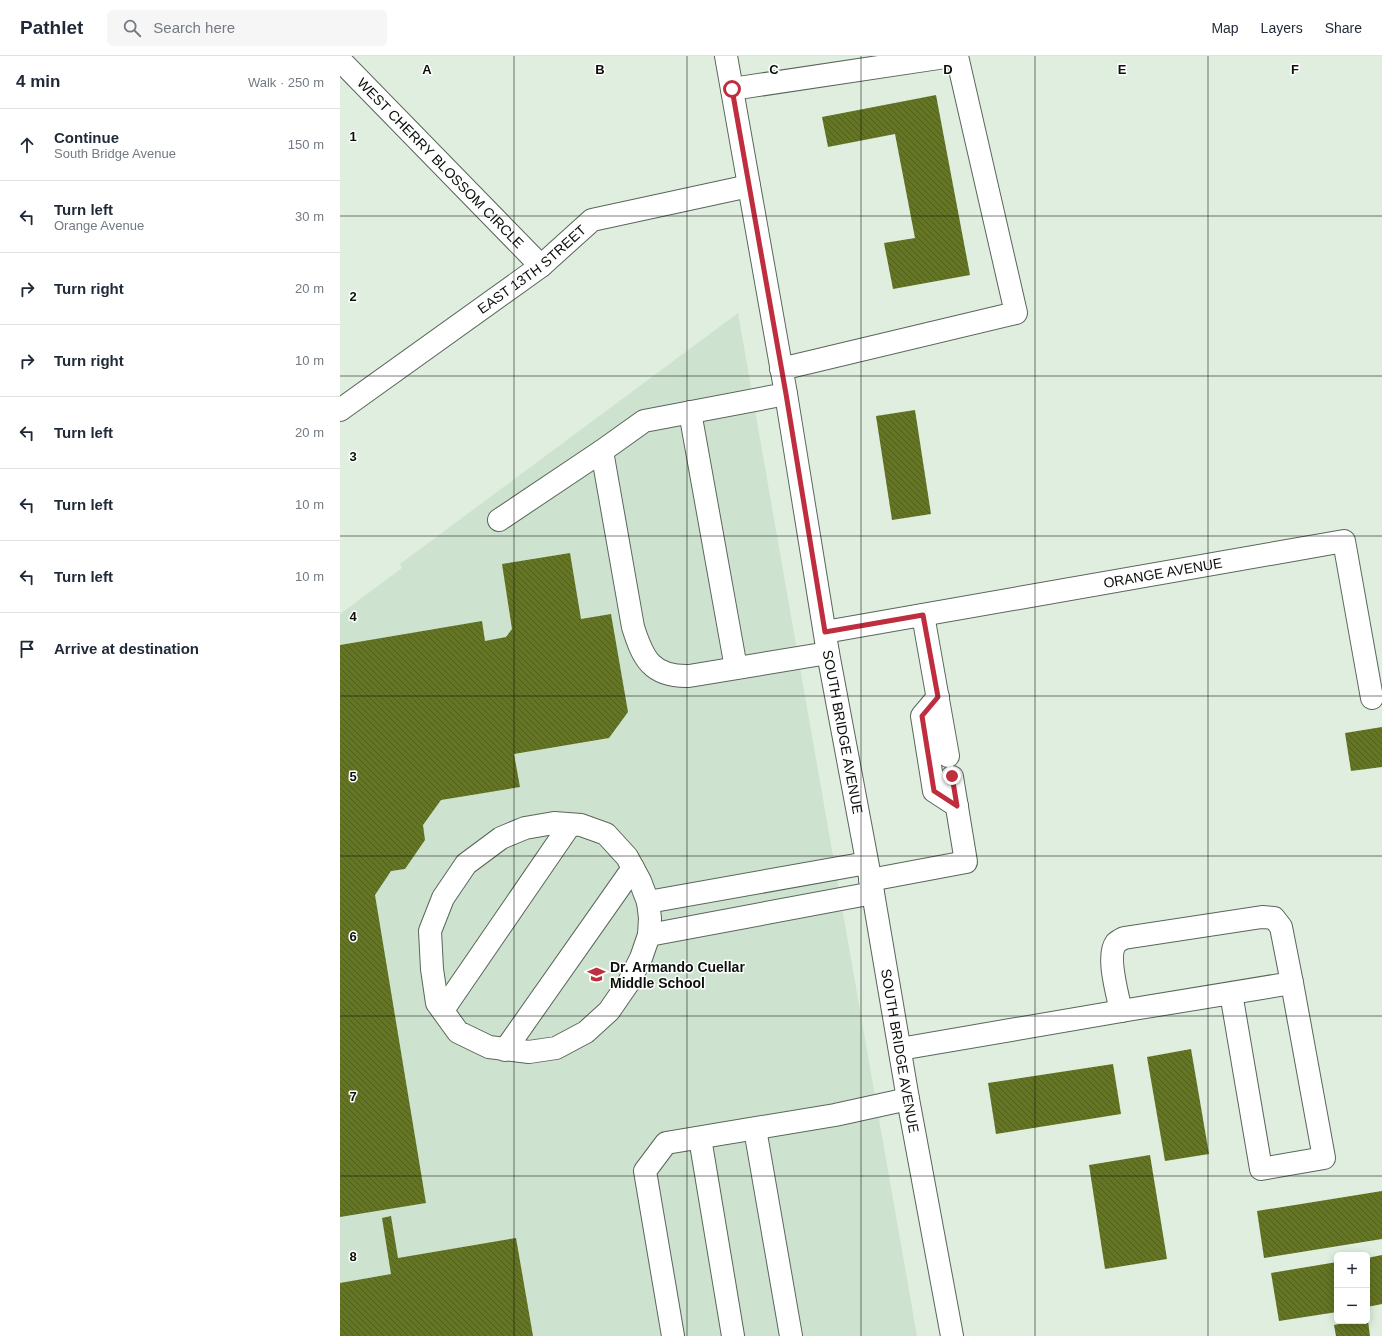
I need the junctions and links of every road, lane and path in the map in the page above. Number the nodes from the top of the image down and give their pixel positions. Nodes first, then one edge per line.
1 (726, 56) edge
2 (952, 56) edge
3 (957, 56) edge
4 (340, 60) edge
5 (732, 89) junction
6 (749, 186) junction
7 (541, 266) junction
8 (781, 369) junction
9 (786, 394) junction
10 (340, 410) edge
11 (690, 412) junction
12 (602, 451) junction
13 (499, 520) dead end
14 (923, 615) junction
15 (825, 632) junction
16 (828, 653) junction
17 (736, 668) junction
18 (938, 697) junction
19 (1372, 698) dead end
20 (957, 806) junction
21 (570, 824) junction
22 (633, 868) junction
23 (870, 878) junction
24 (648, 902) junction
25 (649, 935) junction
26 (1292, 983) junction
27 (1231, 993) junction
28 (443, 1010) junction
29 (1121, 1011) junction
30 (900, 1049) junction
31 (505, 1050) junction
32 (908, 1099) junction
33 (755, 1129) junction
34 (700, 1138) junction
35 (673, 1336) edge
36 (733, 1336) edge
37 (791, 1336) edge
38 (952, 1336) edge

1 - 5 street, SOUTH BRIDGE AVENUE
2 - 5 street
3 - 8 street
4 - 7 street, WEST CHERRY BLOSSOM CIRCLE
5 - 6 street, SOUTH BRIDGE AVENUE
6 - 7 street, EAST 13TH STREET
6 - 8 street, SOUTH BRIDGE AVENUE
7 - 10 street, EAST 13TH STREET
8 - 9 street, SOUTH BRIDGE AVENUE
9 - 11 street
9 - 15 street, SOUTH BRIDGE AVENUE
11 - 12 street
11 - 17 street
12 - 13 street
12 - 17 street
14 - 15 street, ORANGE AVENUE
14 - 18 street
14 - 19 street, ORANGE AVENUE
15 - 16 street, SOUTH BRIDGE AVENUE
16 - 17 street
16 - 23 street, SOUTH BRIDGE AVENUE
18 - 20 street
18 - 20 street
20 - 23 street
21 - 22 street
21 - 28 street
21 - 28 street
22 - 24 street
22 - 31 street
23 - 24 street
23 - 25 street
23 - 30 street, SOUTH BRIDGE AVENUE
24 - 25 street
25 - 31 street
26 - 27 street
26 - 27 street
26 - 29 street
27 - 29 street
28 - 31 street
29 - 30 street
30 - 32 street, SOUTH BRIDGE AVENUE
32 - 33 street
32 - 38 street, SOUTH BRIDGE AVENUE
33 - 34 street
33 - 37 street
34 - 35 street
34 - 36 street

